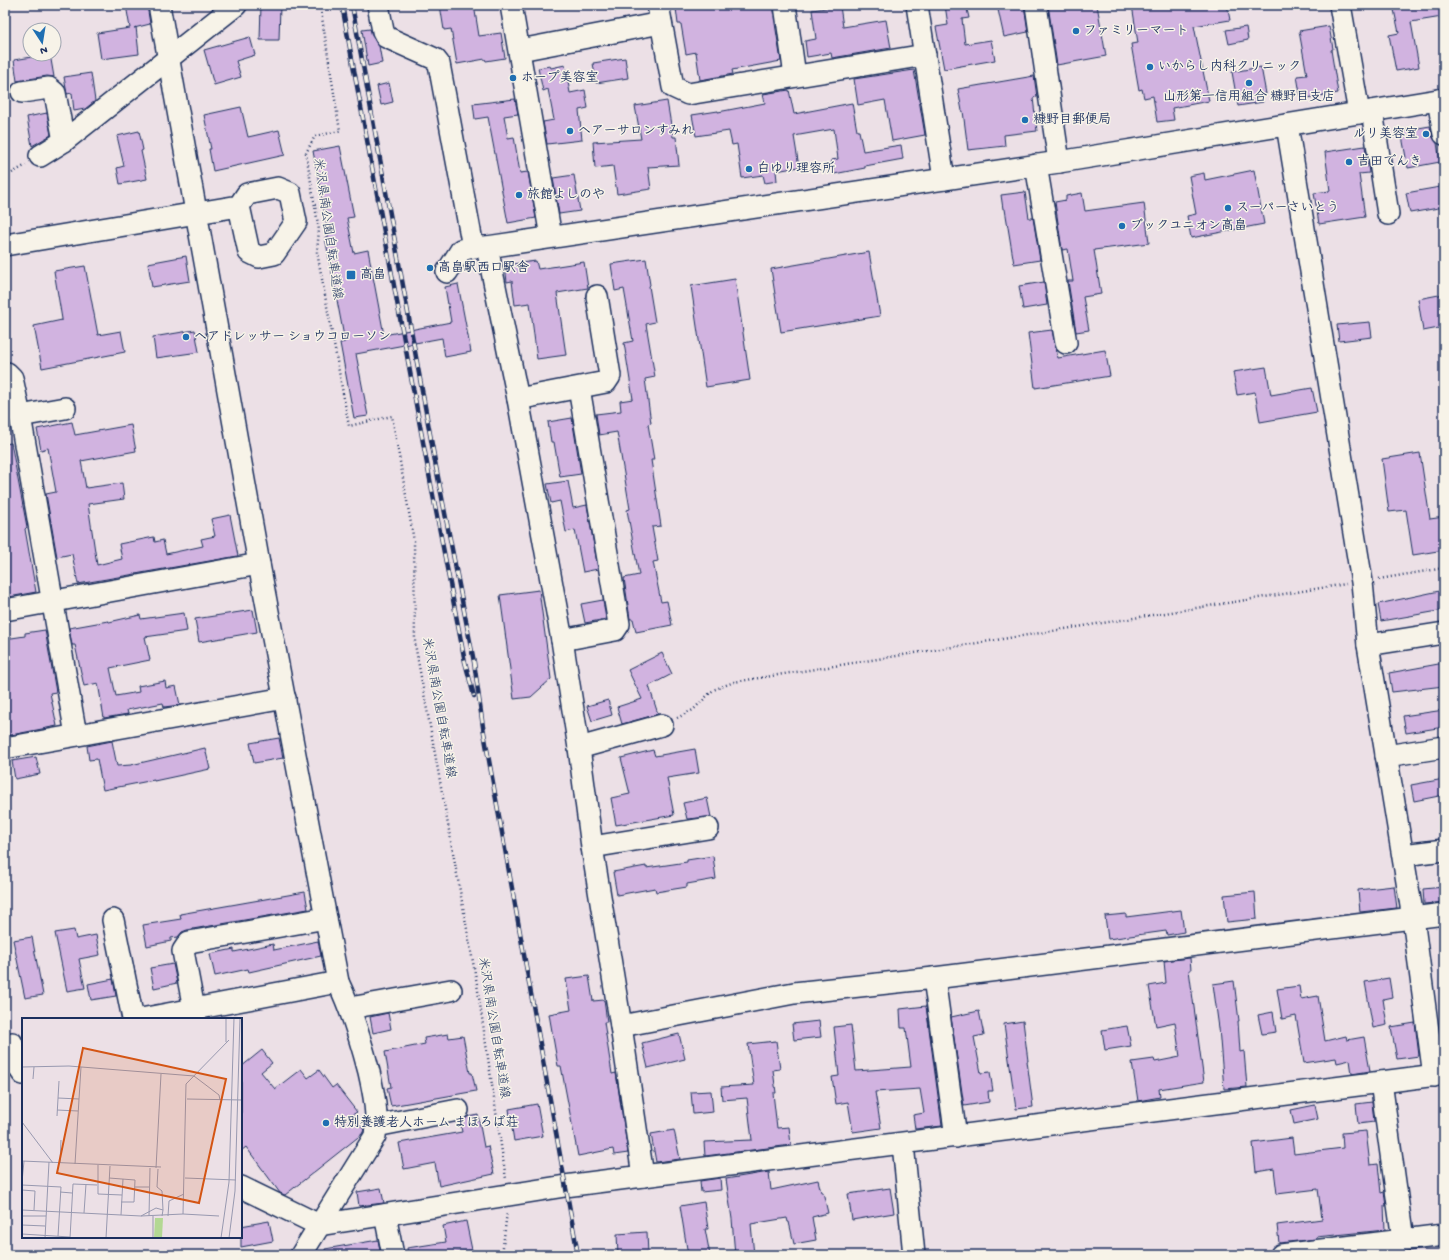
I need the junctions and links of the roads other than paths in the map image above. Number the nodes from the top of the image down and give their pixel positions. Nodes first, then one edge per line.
1 (159, 5) edge
2 (236, 5) edge
3 (378, 5) edge
4 (511, 5) edge
5 (785, 5) edge
6 (917, 5) edge
7 (1036, 5) edge
8 (1340, 5) edge
9 (660, 14) edge
10 (520, 50) junction
11 (925, 55) junction
12 (169, 58) junction
13 (795, 76) junction
14 (22, 92) dead end
15 (1441, 100) edge
16 (1365, 112) junction
17 (1287, 125) junction
18 (1444, 134) edge
19 (64, 141) junction
20 (40, 156) road end
21 (1059, 162) junction
22 (1036, 165) junction
23 (944, 179) junction
24 (239, 206) dead end
25 (196, 213) junction
26 (1388, 214) dead end
27 (551, 237) junction
28 (5, 245) edge
29 (480, 247) junction
30 (447, 272) dead end
31 (597, 296) dead end
32 (1066, 343) dead end
33 (5, 373) edge
34 (579, 388) junction
35 (518, 399) junction
36 (65, 408) dead end
37 (20, 416) junction
38 (259, 564) junction
39 (52, 602) junction
40 (5, 610) edge
41 (1444, 632) edge
42 (562, 640) junction
43 (1368, 645) junction
44 (285, 698) junction
45 (662, 725) road end
46 (76, 736) junction
47 (1444, 747) edge
48 (5, 748) edge
49 (579, 748) junction
50 (1386, 756) junction
51 (708, 828) dead end
52 (592, 847) junction
53 (1444, 850) edge
54 (1403, 856) junction
55 (1444, 914) edge
56 (326, 918) junction
57 (1413, 918) junction
58 (114, 920) dead end
59 (934, 978) junction
60 (338, 982) junction
61 (451, 990) dead end
62 (350, 1008) junction
63 (194, 1009) junction
64 (133, 1018) edge
65 (146, 1018) edge
66 (621, 1026) junction
67 (13, 1043) edge
68 (22, 1072) edge
69 (1439, 1075) edge
70 (1380, 1082) junction
71 (458, 1110) dead end
72 (376, 1126) junction
73 (956, 1137) junction
74 (903, 1144) junction
75 (643, 1176) junction
76 (242, 1187) edge
77 (385, 1215) junction
78 (319, 1225) junction
79 (1444, 1235) edge
80 (1403, 1240) junction
81 (301, 1255) edge
82 (393, 1255) edge
83 (914, 1255) edge
84 (1281, 1255) edge

1 - 12 street
2 - 12 street
3 - 29 street
4 - 10 street
5 - 13 street
6 - 11 street
7 - 21 street
8 - 16 street
9 - 10 street
9 - 13 street
10 - 27 street
11 - 13 street
11 - 23 street
12 - 19 street
12 - 25 street
14 - 19 street
15 - 16 street
15 - 18 street
16 - 17 street
16 - 26 street
17 - 21 street
17 - 43 street
19 - 20 street
21 - 22 street
22 - 23 street
22 - 32 street
23 - 27 street
24 - 25 street
25 - 28 street
25 - 38 street
27 - 29 street
29 - 30 street
29 - 35 street
31 - 34 street
33 - 37 street
34 - 35 street
34 - 42 street
35 - 42 street
36 - 37 street
37 - 39 street
38 - 39 street
38 - 44 street
39 - 40 street
39 - 46 street
41 - 43 street
42 - 49 street
43 - 50 street
44 - 46 street
44 - 56 street
45 - 49 street
46 - 48 street
47 - 50 street
49 - 52 street
50 - 54 street
51 - 52 street
52 - 66 street
53 - 54 street
54 - 57 street
55 - 57 street
56 - 60 street
56 - 63 street
57 - 59 street
57 - 69 street
58 - 64 street
59 - 66 street
59 - 73 street
60 - 62 street
60 - 63 street
61 - 62 street
62 - 72 street
63 - 65 street
66 - 75 street
67 - 68 street
69 - 70 street
70 - 73 street
70 - 80 street
71 - 72 street
72 - 78 street
73 - 74 street
74 - 75 street
74 - 83 street
75 - 77 street
76 - 78 street
77 - 78 street
77 - 82 street
78 - 81 street
79 - 80 street
80 - 84 street

